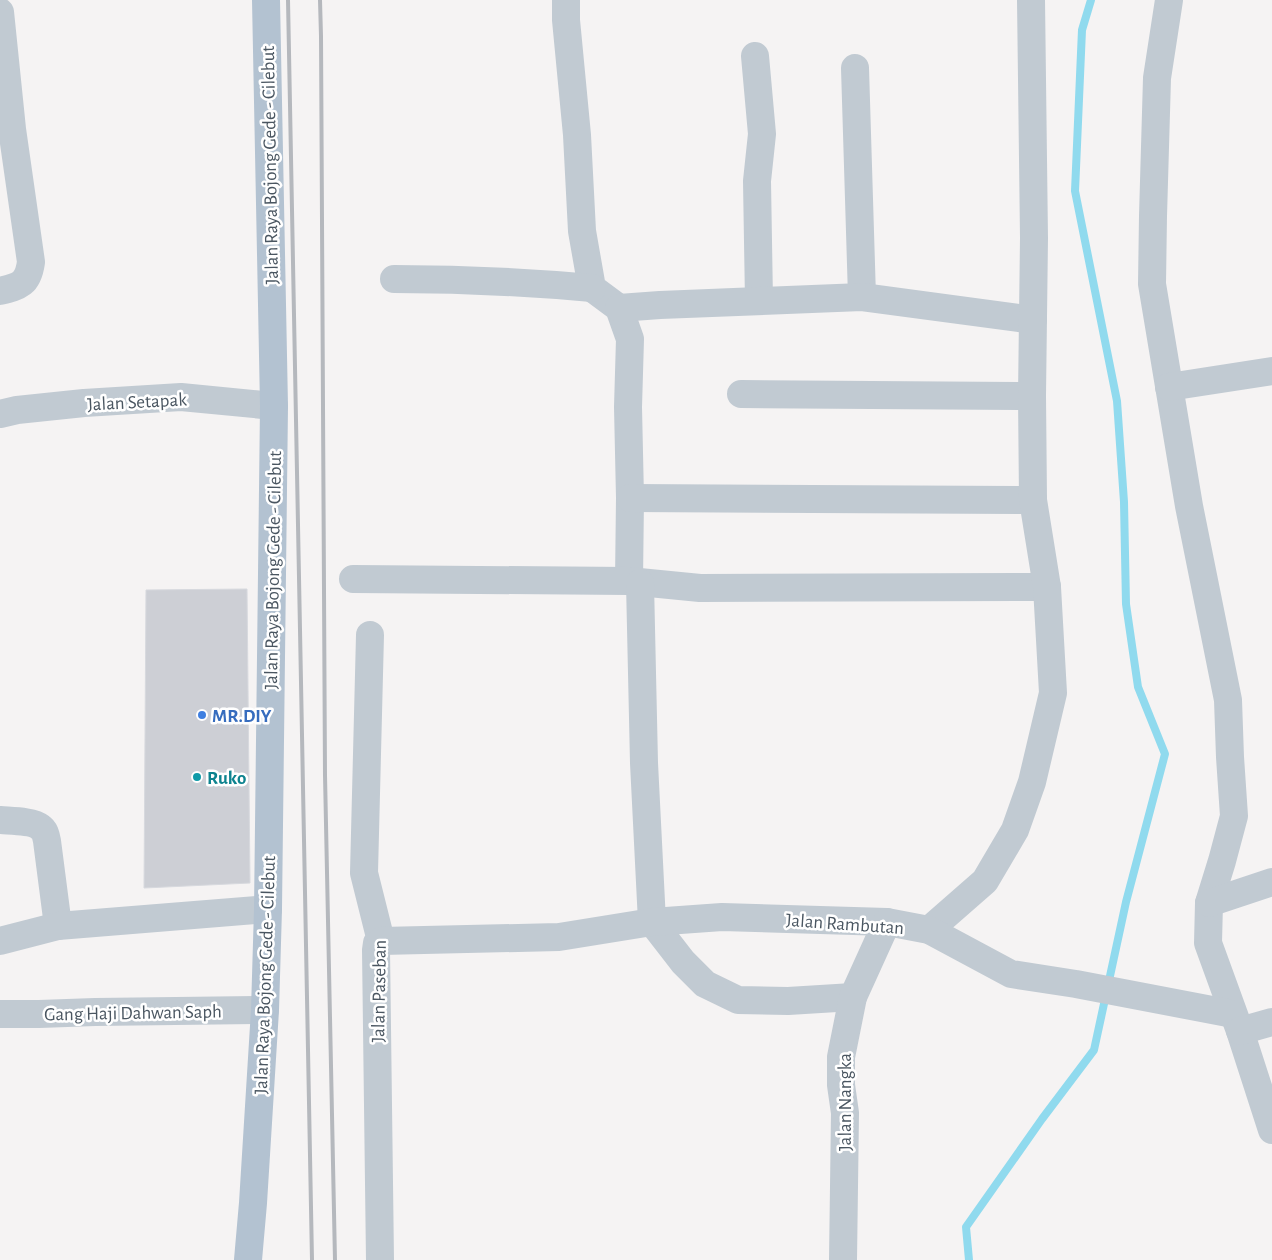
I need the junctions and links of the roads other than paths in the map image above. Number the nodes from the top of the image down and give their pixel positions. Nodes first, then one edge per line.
1 (266, 0) edge
2 (566, 0) edge
3 (1031, 0) edge
4 (1169, 0) edge
5 (0, 12) edge
6 (755, 56) dead end
7 (855, 68) dead end
8 (394, 279) dead end
9 (592, 288) junction
10 (0, 290) edge
11 (862, 297) junction
12 (759, 301) junction
13 (619, 308) junction
14 (1033, 320) junction
15 (1272, 372) edge
16 (1169, 387) junction
17 (742, 394) dead end
18 (1032, 396) junction
19 (274, 406) junction
20 (0, 414) edge
21 (630, 498) junction
22 (1033, 500) junction
23 (353, 578) dead end
24 (634, 582) junction
25 (1047, 588) junction
26 (370, 635) dead end
27 (0, 820) edge
28 (1272, 882) edge
29 (1209, 903) junction
30 (268, 909) junction
31 (652, 922) junction
32 (887, 922) junction
33 (58, 926) junction
34 (929, 930) junction
35 (0, 941) edge
36 (381, 941) junction
37 (853, 996) junction
38 (266, 1010) junction
39 (0, 1014) edge
40 (1272, 1022) edge
41 (1236, 1023) junction
42 (1272, 1130) edge
43 (248, 1260) edge
44 (380, 1260) edge
45 (843, 1260) edge

1 - 19 main road, Jalan Raya Bojong Gede - Cilebut
2 - 9 street
3 - 14 street
4 - 16 street
5 - 10 street
6 - 12 street
7 - 11 street
8 - 9 street
9 - 13 street
11 - 12 street
11 - 14 street
12 - 13 street
13 - 21 street
14 - 18 street
15 - 16 street
16 - 29 street
17 - 18 street
18 - 22 street
19 - 20 street, Jalan Setapak
19 - 30 main road, Jalan Raya Bojong Gede - Cilebut
21 - 22 street
21 - 24 street
22 - 25 street
23 - 24 street
24 - 25 street
24 - 31 street
25 - 34 street
26 - 36 street, Jalan Paseban
27 - 33 street
28 - 29 street
29 - 41 street
30 - 33 street
30 - 38 main road, Jalan Raya Bojong Gede - Cilebut
31 - 32 street, Jalan Rambutan
31 - 36 street, Jalan Rambutan
31 - 37 street
32 - 34 street, Jalan Rambutan
32 - 37 street, Jalan Nangka
33 - 35 street
34 - 41 street, Jalan Rambutan
36 - 44 street, Jalan Paseban
37 - 45 street, Jalan Nangka
38 - 39 street, Gang Haji Dahwan Saph
38 - 43 main road, Jalan Raya Bojong Gede - Cilebut
40 - 41 street
41 - 42 street

